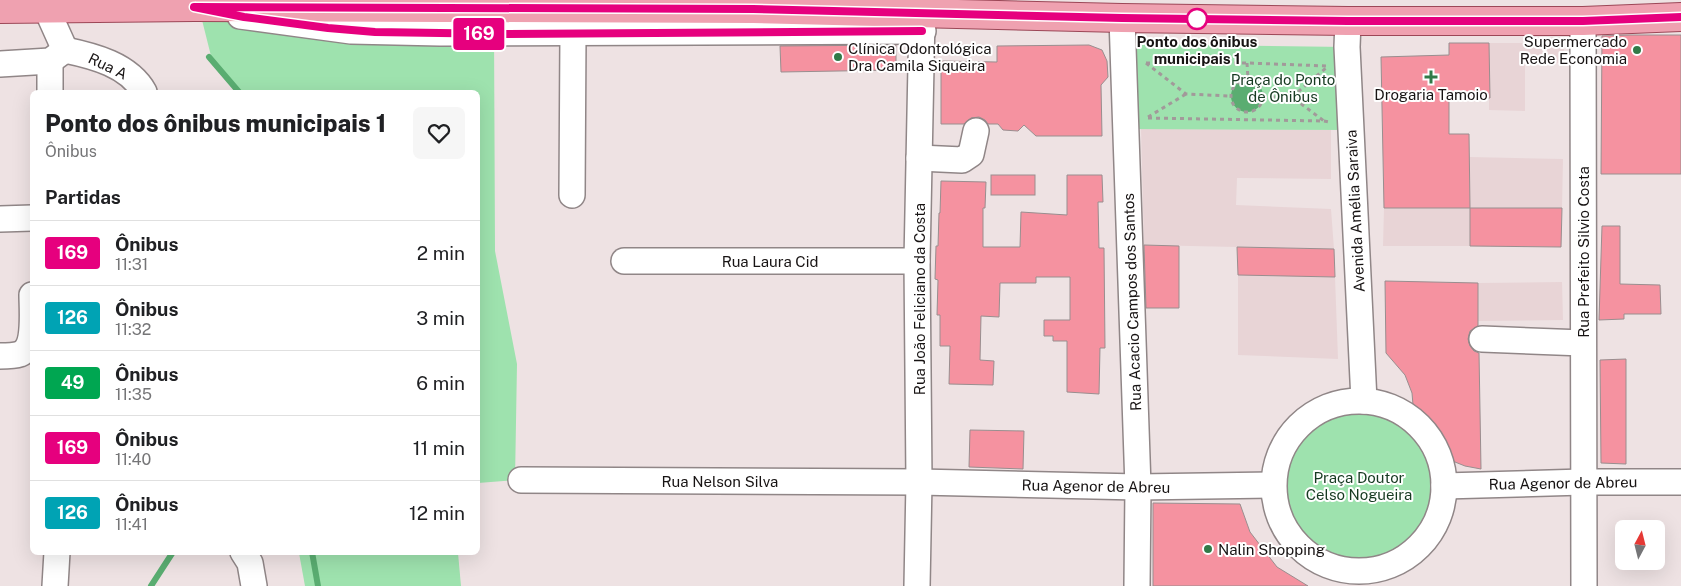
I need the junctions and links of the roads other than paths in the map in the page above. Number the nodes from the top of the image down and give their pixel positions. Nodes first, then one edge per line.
1 (47, 5) edge
2 (194, 7) junction
3 (0, 9) edge
4 (1681, 17) edge
5 (1122, 18) junction
6 (1348, 21) junction
7 (1583, 21) junction
8 (922, 22) junction
9 (573, 34) junction
10 (50, 58) junction
11 (0, 64) edge
12 (36, 90) edge
13 (50, 90) edge
14 (142, 90) edge
15 (976, 131) dead end
16 (920, 158) junction
17 (572, 195) dead end
18 (0, 218) edge
19 (30, 218) edge
20 (624, 261) dead end
21 (917, 261) junction
22 (1482, 339) dead end
23 (30, 340) edge
24 (1583, 343) junction
25 (0, 356) edge
26 (1364, 401) junction
27 (521, 480) dead end
28 (920, 482) junction
29 (1583, 482) junction
30 (1681, 482) edge
31 (1274, 485) junction
32 (1444, 486) junction
33 (1138, 487) junction
34 (57, 555) edge
35 (245, 555) edge
36 (1357, 578) edge
37 (55, 586) edge
38 (254, 586) edge
39 (917, 586) edge
40 (1137, 586) edge
41 (1584, 586) edge

1 - 2 main road
1 - 3 main road
1 - 10 street
2 - 8 main road
2 - 9 street
4 - 7 main road
5 - 6 main road
5 - 8 main road
5 - 33 street, Rua Acacio Campos dos Santos
6 - 7 main road
6 - 26 street, Avenida Amélia Saraiva
7 - 24 street, Rua Prefeito Silvio Costa
8 - 9 street
8 - 16 street, Rua João Feliciano da Costa
9 - 17 street
10 - 11 street, Rua A
10 - 12 street
10 - 13 street
10 - 14 street, Rua A
15 - 16 street
16 - 21 street, Rua João Feliciano da Costa
18 - 19 street
20 - 21 street, Rua Laura Cid
21 - 28 street, Rua João Feliciano da Costa
22 - 24 street
23 - 25 street
24 - 29 street, Rua Prefeito Silvio Costa
26 - 31 street
26 - 32 street
27 - 28 street, Rua Nelson Silva
28 - 33 street, Rua Agenor de Abreu
28 - 39 street, Rua João Feliciano da Costa
29 - 30 street, Rua Agenor de Abreu
29 - 32 street, Rua Agenor de Abreu
29 - 41 street, Rua Prefeito Silvio Costa
31 - 33 street, Rua Agenor de Abreu
31 - 36 street
32 - 36 street
33 - 40 street, Rua Acacio Campos dos Santos
34 - 37 street
35 - 38 street

